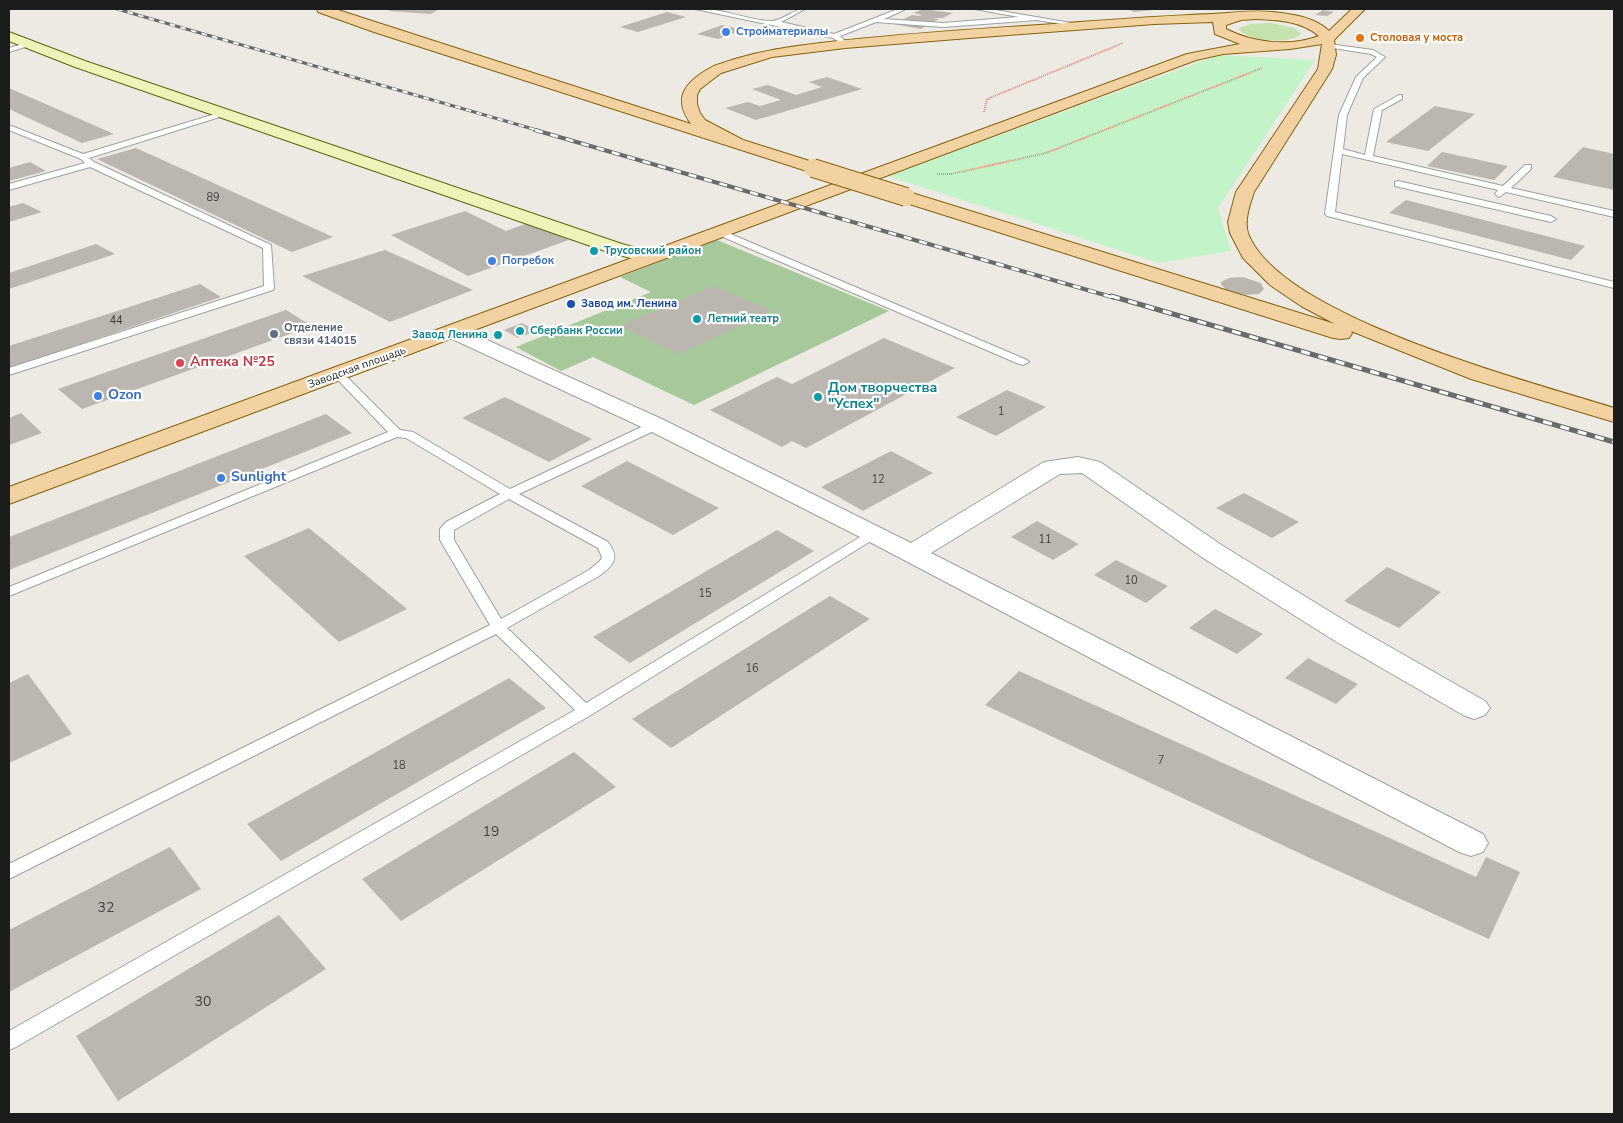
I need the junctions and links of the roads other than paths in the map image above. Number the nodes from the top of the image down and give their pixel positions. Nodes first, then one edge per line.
1 (323, 9) edge
2 (698, 9) edge
3 (802, 9) edge
4 (903, 9) edge
5 (978, 9) edge
6 (1285, 9) edge
7 (1359, 9) edge
8 (1238, 17) junction
9 (1039, 18) junction
10 (875, 20) junction
11 (775, 23) junction
12 (1080, 25) junction
13 (1220, 31) junction
14 (9, 36) edge
15 (840, 40) junction
16 (1328, 42) junction
17 (30, 44) junction
18 (1273, 44) junction
19 (9, 50) edge
20 (1192, 57) junction
21 (1399, 97) dead end
22 (225, 114) junction
23 (9, 127) edge
24 (737, 143) junction
25 (1339, 151) junction
26 (1369, 158) junction
27 (87, 160) junction
28 (1528, 167) dead end
29 (1398, 184) dead end
30 (9, 187) edge
31 (1504, 189) junction
32 (1488, 204) junction
33 (1614, 214) edge
34 (1551, 220) dead end
35 (719, 232) junction
36 (650, 257) junction
37 (1614, 284) edge
38 (456, 332) junction
39 (1023, 362) dead end
40 (9, 372) edge
41 (1479, 374) junction
42 (339, 375) junction
43 (1614, 415) edge
44 (656, 425) junction
45 (396, 433) junction
46 (509, 494) junction
47 (9, 496) edge
48 (875, 534) junction
49 (911, 554) junction
50 (9, 592) edge
51 (498, 627) junction
52 (1474, 708) dead end
53 (585, 711) junction
54 (1471, 843) dead end
55 (9, 872) edge
56 (9, 1041) edge

1 - 24 main road
2 - 11 lane
3 - 11 lane
4 - 10 lane
5 - 9 lane
6 - 8 main road
7 - 16 main road
8 - 12 main road
8 - 13 main road
8 - 16 main road
9 - 10 lane
9 - 12 lane
10 - 15 lane
11 - 15 lane
12 - 15 main road
13 - 18 main road
13 - 20 main road
14 - 17 street
15 - 24 main road
16 - 18 main road
16 - 25 lane
16 - 41 main road
17 - 19 lane
17 - 22 street
18 - 20 main road
20 - 35 main road, Заводская площадь
21 - 26 lane
22 - 27 lane
22 - 36 street
23 - 27 lane
24 - 41 main road, bridge
25 - 26 lane
25 - 37 lane
26 - 31 lane
27 - 30 lane
27 - 40 lane
28 - 31 lane
29 - 32 lane
31 - 32 lane
31 - 33 lane
32 - 34 lane
35 - 36 main road, Заводская площадь
35 - 39 lane
36 - 38 main road, Заводская площадь
38 - 42 main road, Заводская площадь
38 - 44 street
41 - 43 main road
42 - 45 lane
42 - 47 main road, Заводская площадь
44 - 46 lane
44 - 48 street
45 - 46 lane
45 - 50 lane
46 - 51 lane
46 - 51 lane
48 - 49 street
48 - 53 lane
49 - 52 street
49 - 54 street
51 - 53 lane
51 - 55 lane
53 - 56 lane

